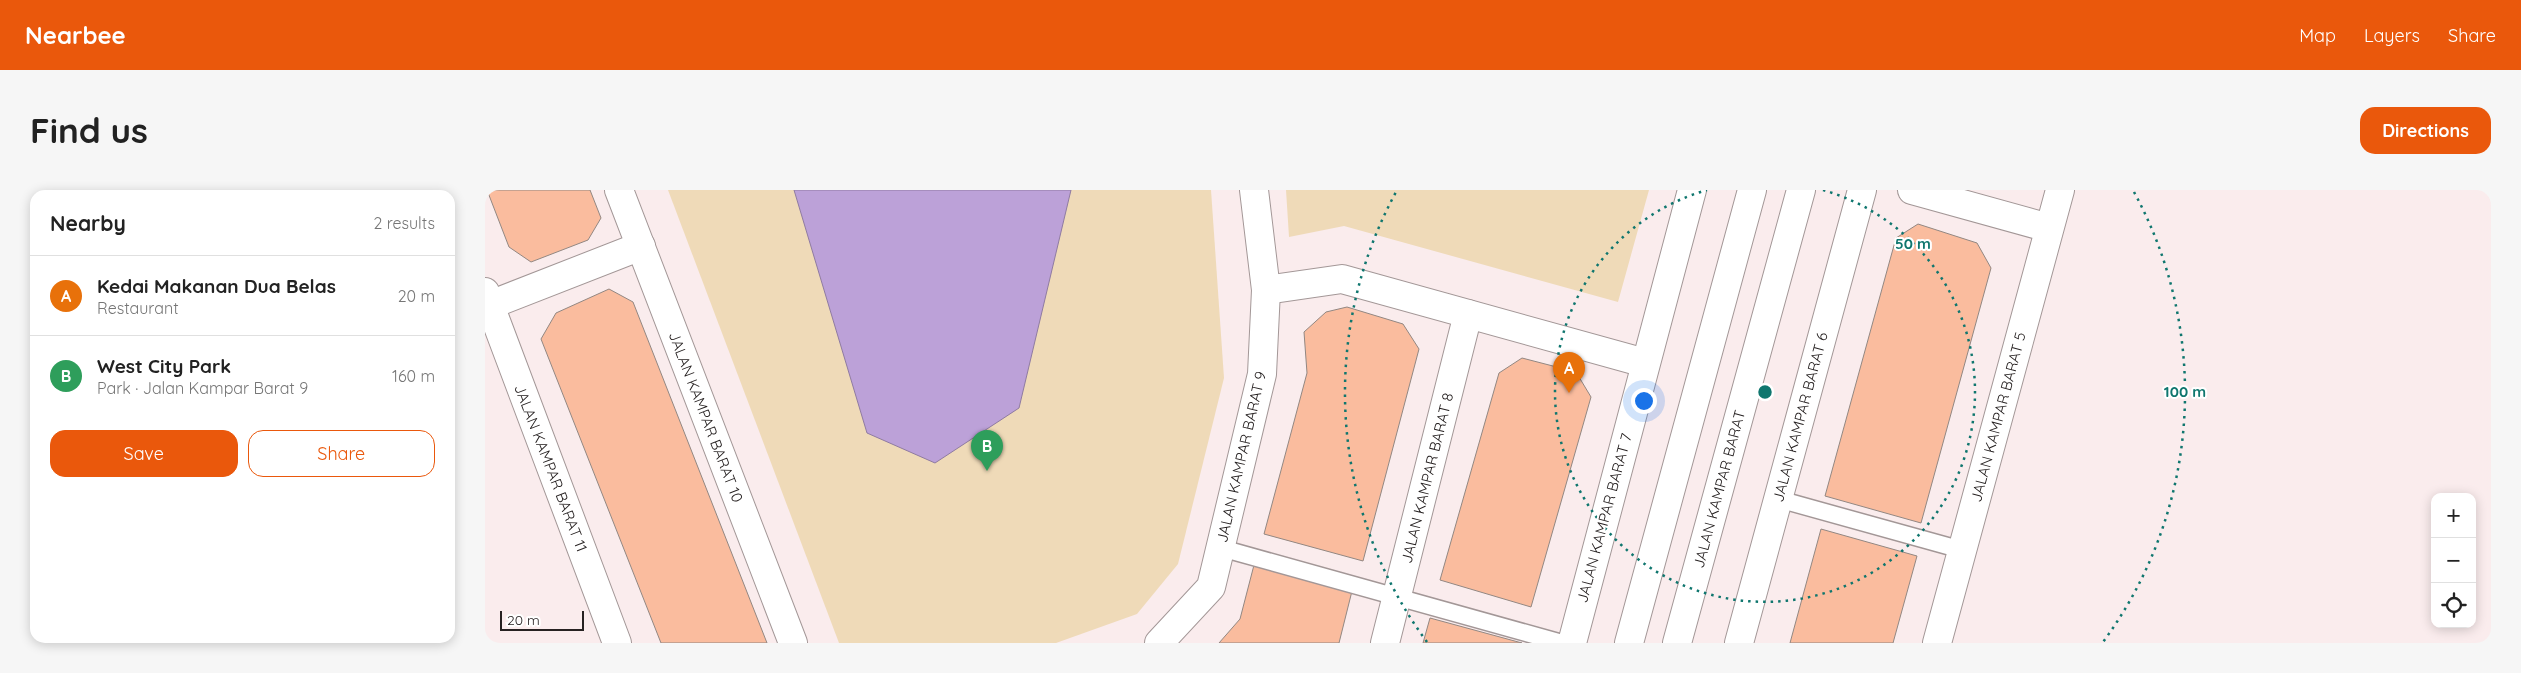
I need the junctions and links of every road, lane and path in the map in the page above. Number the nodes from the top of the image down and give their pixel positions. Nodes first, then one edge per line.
1 (619, 190) edge
2 (1254, 190) edge
3 (1692, 190) edge
4 (1752, 190) edge
5 (1801, 190) edge
6 (1862, 190) edge
7 (1912, 190) edge
8 (2060, 190) edge
9 (2049, 228) junction
10 (641, 246) junction
11 (1266, 290) junction
12 (487, 299) edge
13 (1468, 314) junction
14 (1645, 363) junction
15 (1778, 499) junction
16 (1221, 548) junction
17 (1962, 550) junction
18 (1397, 597) junction
19 (617, 643) edge
20 (793, 643) edge
21 (1159, 643) edge
22 (1385, 643) edge
23 (1562, 643) edge
24 (1572, 643) edge
25 (1629, 643) edge
26 (1677, 643) edge
27 (1739, 643) edge
28 (1937, 643) edge

1 - 10 street, JALAN KAMPAR BARAT 10
2 - 11 street, JALAN KAMPAR BARAT 9
3 - 14 street, JALAN KAMPAR BARAT 7
4 - 25 street
5 - 26 street, JALAN KAMPAR BARAT
6 - 15 street, JALAN KAMPAR BARAT 6
7 - 9 street
8 - 9 street, JALAN KAMPAR BARAT 5
9 - 17 street, JALAN KAMPAR BARAT 5
10 - 12 street
10 - 20 street, JALAN KAMPAR BARAT 10
11 - 13 street
11 - 16 street, JALAN KAMPAR BARAT 9
12 - 19 street, JALAN KAMPAR BARAT 11
13 - 14 street
13 - 18 street, JALAN KAMPAR BARAT 8
14 - 24 street, JALAN KAMPAR BARAT 7
15 - 17 lane
15 - 27 street, JALAN KAMPAR BARAT 6
16 - 18 lane
16 - 21 street, JALAN KAMPAR BARAT 9
17 - 28 street, JALAN KAMPAR BARAT 5
18 - 22 street, JALAN KAMPAR BARAT 8
18 - 23 lane

